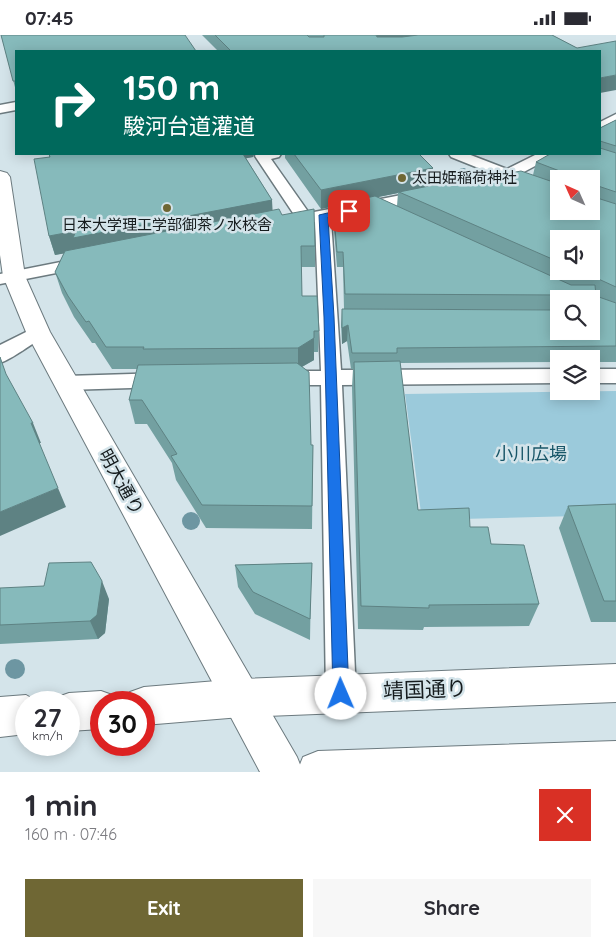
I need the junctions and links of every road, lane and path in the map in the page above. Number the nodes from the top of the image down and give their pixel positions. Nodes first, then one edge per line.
1 (15, 106) edge
2 (0, 109) edge
3 (268, 155) edge
4 (459, 155) edge
5 (545, 155) edge
6 (507, 174) junction
7 (0, 177) edge
8 (443, 184) edge
9 (469, 186) edge
10 (550, 191) edge
11 (376, 205) junction
12 (314, 217) junction
13 (403, 217) edge
14 (267, 227) edge
15 (105, 258) edge
16 (7, 278) edge
17 (38, 332) junction
18 (0, 356) edge
19 (550, 376) edge
20 (600, 376) edge
21 (616, 376) edge
22 (330, 378) junction
23 (180, 379) edge
24 (260, 379) edge
25 (66, 383) junction
26 (616, 683) edge
27 (341, 694) junction
28 (241, 698) junction
29 (155, 705) edge
30 (15, 716) edge
31 (0, 717) edge
32 (616, 761) edge
33 (531, 768) edge
34 (282, 772) edge
35 (318, 772) edge

1 - 2 street
3 - 12 street
4 - 6 street
5 - 6 street
6 - 9 street
6 - 10 street
7 - 16 street, 明大通り
8 - 11 street
11 - 12 street
11 - 13 street
12 - 14 street
12 - 22 street
15 - 16 street
16 - 17 street, 明大通り
17 - 18 street
17 - 25 street, 明大通り
19 - 22 street
20 - 21 street
22 - 24 street
22 - 27 street
23 - 25 street
25 - 28 street, 明大通り
26 - 27 street, 靖国通り
27 - 28 street, 靖国通り
28 - 29 street, 靖国通り
28 - 34 street, 明大通り
30 - 31 street
32 - 33 street
33 - 35 street

